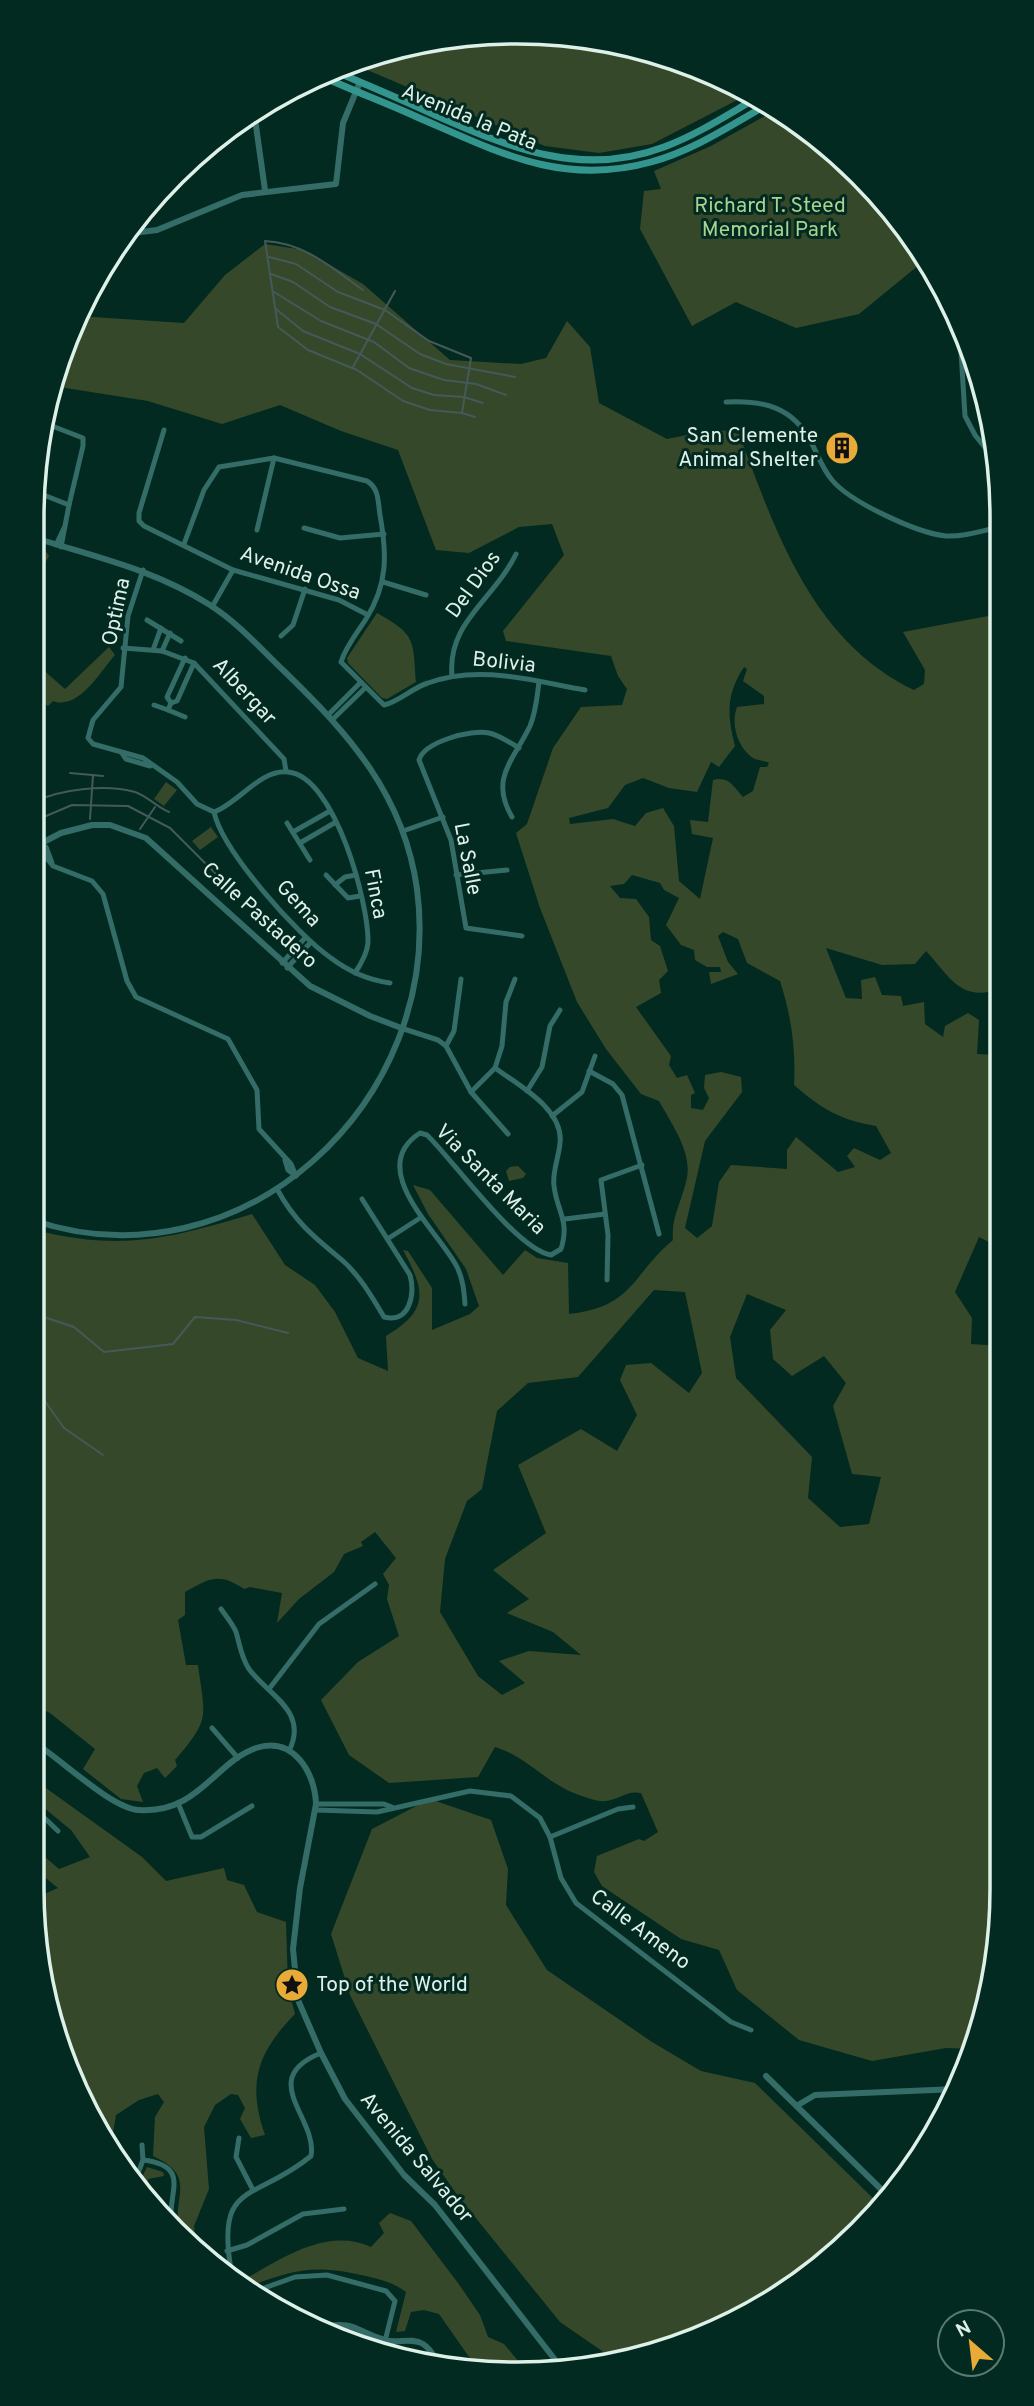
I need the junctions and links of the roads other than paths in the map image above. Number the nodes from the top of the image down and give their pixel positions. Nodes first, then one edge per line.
1 (346, 76) edge
2 (333, 82) edge
3 (360, 82) junction
4 (355, 92) junction
5 (747, 104) edge
6 (758, 110) edge
7 (256, 123) edge
8 (265, 190) junction
9 (140, 232) edge
10 (960, 353) edge
11 (726, 402) dead end
12 (53, 426) edge
13 (164, 430) dead end
14 (985, 447) edge
15 (274, 458) junction
16 (45, 495) edge
17 (69, 505) junction
18 (304, 528) dead end
19 (990, 529) edge
20 (257, 530) dead end
21 (384, 534) junction
22 (44, 541) edge
23 (184, 544) junction
24 (58, 546) junction
25 (516, 554) dead end
26 (143, 570) junction
27 (233, 570) junction
28 (383, 582) junction
29 (305, 589) junction
30 (426, 595) dead end
31 (212, 607) junction
32 (368, 615) junction
33 (147, 620) dead end
34 (161, 628) junction
35 (170, 633) junction
36 (281, 636) dead end
37 (181, 641) dead end
38 (123, 648) junction
39 (153, 650) junction
40 (162, 651) junction
41 (185, 658) junction
42 (194, 663) junction
43 (452, 676) junction
44 (540, 682) junction
45 (362, 685) junction
46 (585, 690) dead end
47 (171, 703) junction
48 (154, 705) dead end
49 (168, 710) junction
50 (185, 717) dead end
51 (330, 717) junction
52 (519, 748) junction
53 (286, 771) junction
54 (214, 811) junction
55 (330, 811) junction
56 (443, 817) junction
57 (512, 817) dead end
58 (287, 822) dead end
59 (336, 822) junction
60 (403, 831) junction
61 (293, 832) junction
62 (44, 841) edge
63 (300, 843) junction
64 (44, 846) edge
65 (310, 860) dead end
66 (507, 870) dead end
67 (456, 874) junction
68 (326, 875) dead end
69 (356, 875) junction
70 (335, 885) junction
71 (360, 896) junction
72 (522, 936) dead end
73 (308, 940) junction
74 (284, 965) junction
75 (355, 973) junction
76 (461, 979) dead end
77 (516, 979) dead end
78 (390, 984) dead end
79 (560, 1010) dead end
80 (404, 1029) junction
81 (446, 1046) junction
82 (594, 1056) dead end
83 (495, 1068) junction
84 (589, 1071) junction
85 (527, 1091) junction
86 (471, 1092) junction
87 (552, 1116) junction
88 (508, 1134) dead end
89 (642, 1166) junction
90 (296, 1176) junction
91 (277, 1189) junction
92 (362, 1199) dead end
93 (605, 1214) junction
94 (420, 1218) junction
95 (565, 1219) junction
96 (44, 1223) edge
97 (659, 1234) dead end
98 (389, 1238) junction
99 (607, 1280) dead end
100 (465, 1304) dead end
101 (375, 1584) dead end
102 (221, 1609) dead end
103 (269, 1689) junction
104 (212, 1728) dead end
105 (44, 1750) edge
106 (289, 1751) junction
107 (238, 1758) junction
108 (178, 1803) junction
109 (252, 1806) dead end
110 (316, 1807) junction
111 (633, 1807) dead end
112 (44, 1818) edge
113 (58, 1831) dead end
114 (550, 1837) junction
115 (751, 2030) dead end
116 (321, 2053) junction
117 (766, 2076) dead end
118 (945, 2090) edge
119 (797, 2105) junction
120 (239, 2138) dead end
121 (142, 2145) dead end
122 (143, 2160) junction
123 (138, 2172) edge
124 (253, 2190) junction
125 (882, 2190) edge
126 (344, 2209) dead end
127 (173, 2214) edge
128 (228, 2251) junction
129 (230, 2265) edge
130 (264, 2289) edge
131 (333, 2325) edge
132 (385, 2340) junction
133 (432, 2354) edge
134 (555, 2360) edge

1 - 3 main road, Avenida la Pata
2 - 4 main road, Avenida la Pata
3 - 4 street
3 - 5 main road, Avenida la Pata
4 - 6 main road, Avenida la Pata
4 - 8 street
7 - 8 street
8 - 9 street
10 - 14 street
11 - 19 street
12 - 17 street
13 - 23 street, Avenida Ossa
15 - 20 street
15 - 21 street
15 - 23 street
16 - 17 street
17 - 24 street
18 - 21 street
21 - 28 street
22 - 24 street
23 - 27 street, Avenida Ossa
24 - 26 street
25 - 43 street, Del Dios
26 - 31 street
26 - 38 street, Optima
27 - 29 street, Avenida Ossa
27 - 31 street
28 - 30 street
28 - 32 street
29 - 32 street, Avenida Ossa
29 - 36 street
31 - 51 street
32 - 45 street
33 - 34 street
34 - 35 street
34 - 39 street
35 - 37 street
35 - 40 street
38 - 39 street, Albergar
38 - 54 street, Optima
39 - 40 street, Albergar
40 - 41 street, Albergar
41 - 42 street, Albergar
41 - 47 street
42 - 47 street
42 - 53 street, Albergar
43 - 44 street, Bolivia
43 - 45 street, Bolivia
44 - 46 street, Bolivia
44 - 52 street
45 - 51 street
47 - 49 street
48 - 49 street
49 - 50 street
51 - 60 street
52 - 56 street, La Salle
52 - 57 street
53 - 54 street
53 - 55 street, Finca
54 - 73 street, Gema
55 - 59 street, Finca
55 - 61 street
56 - 60 street
56 - 67 street, La Salle
58 - 61 street
59 - 63 street
59 - 69 street, Finca
60 - 80 street
61 - 63 street
62 - 74 street, Calle Pastadero
63 - 65 street
64 - 90 street
66 - 67 street
67 - 72 street, La Salle
68 - 70 street
69 - 70 street
69 - 71 street, Finca
70 - 71 street
71 - 75 street, Finca
73 - 74 street
73 - 75 street, Gema
74 - 80 street, Calle Pastadero
75 - 78 street, Gema
76 - 81 street
77 - 83 street
79 - 85 street
80 - 81 street, Calle Pastadero
80 - 90 street
81 - 86 street
82 - 84 street
83 - 85 street
83 - 86 street
84 - 87 street
84 - 89 street
85 - 87 street
86 - 88 street
87 - 95 street, Via Santa Maria
89 - 93 street
89 - 97 street
90 - 91 street
91 - 96 street
91 - 98 street
92 - 98 street
93 - 95 street
93 - 99 street
94 - 95 street, Via Santa Maria
94 - 98 street
94 - 100 street, Via Santa Maria
101 - 103 street
102 - 103 street
103 - 106 street
104 - 107 street
105 - 108 street
106 - 107 street
106 - 110 street, Avenida Salvador
107 - 108 street
108 - 109 street
110 - 114 street, Calle Ameno
110 - 116 street, Avenida Salvador
111 - 114 street
112 - 113 street
114 - 115 street, Calle Ameno
116 - 124 street
116 - 134 street, Avenida Salvador
117 - 119 street
118 - 119 street
119 - 125 street
120 - 124 street
121 - 122 street
122 - 123 street
122 - 127 street
124 - 128 street
126 - 128 street
128 - 129 street
130 - 132 street
131 - 132 street
132 - 133 street

